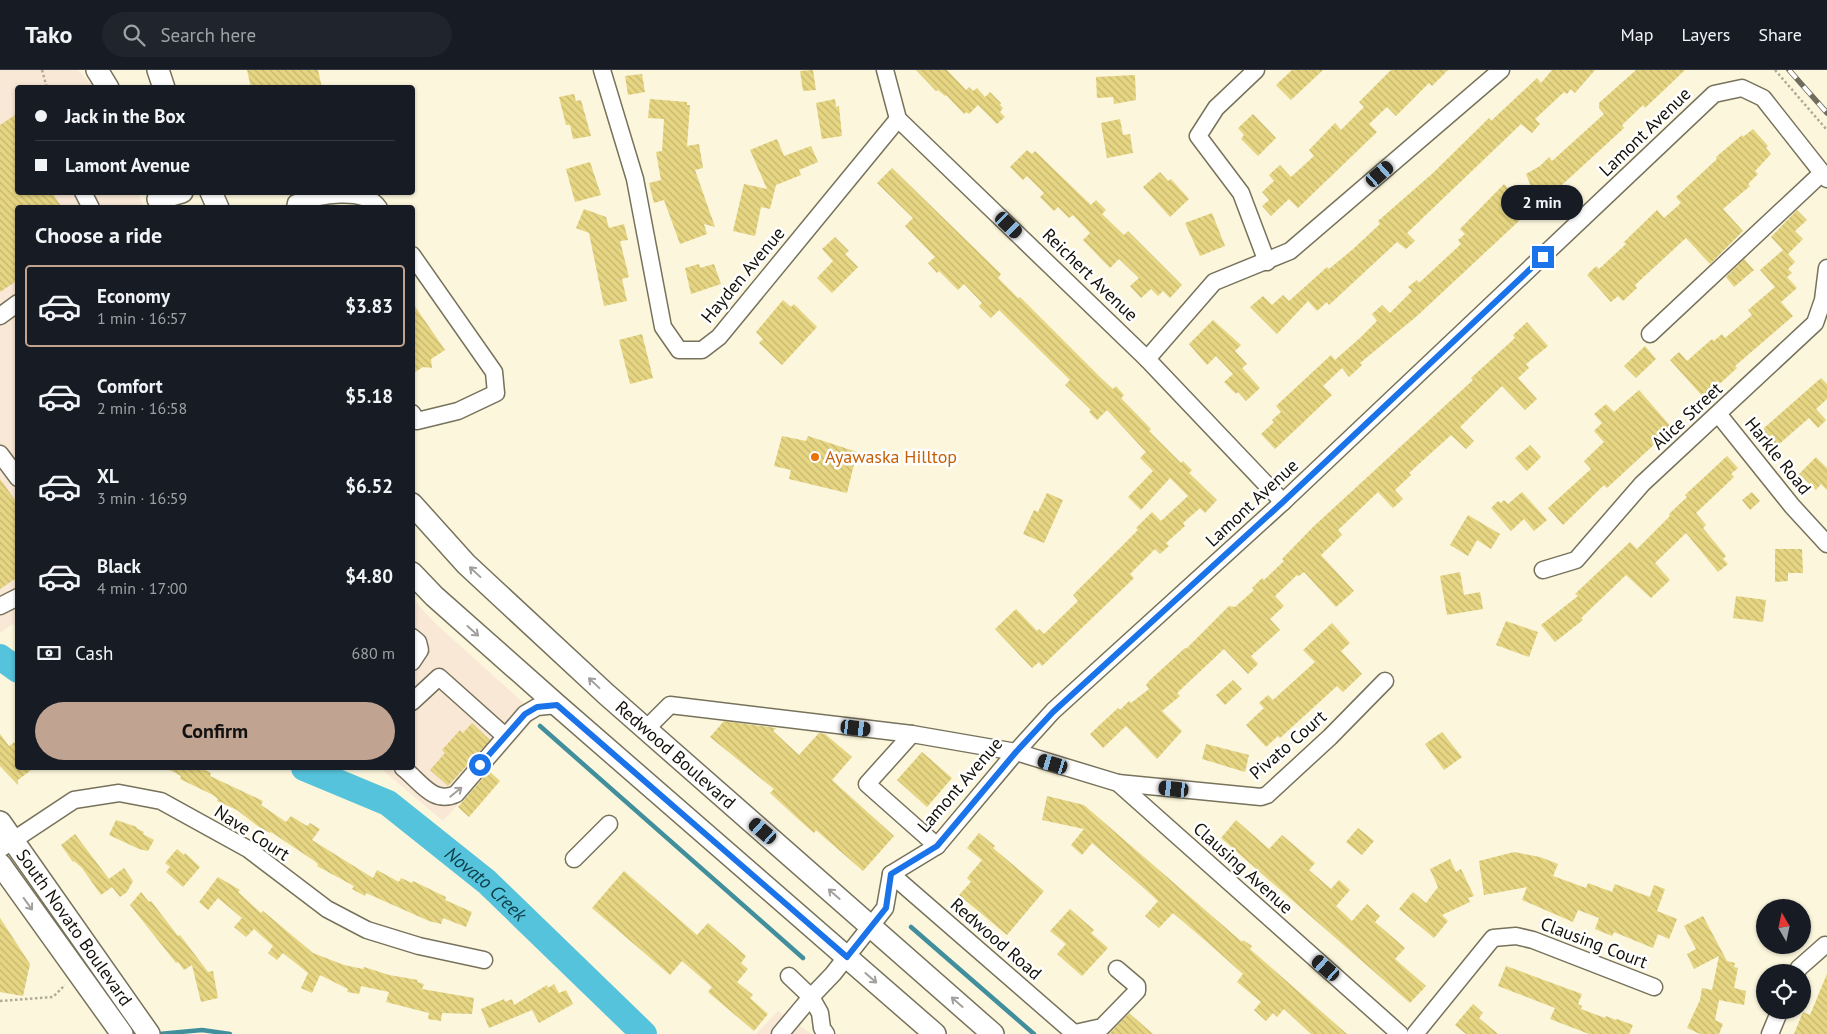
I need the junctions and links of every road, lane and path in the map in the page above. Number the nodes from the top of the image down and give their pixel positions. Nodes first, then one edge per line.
1 (42, 70) edge
2 (97, 70) edge
3 (106, 70) edge
4 (158, 70) edge
5 (602, 70) edge
6 (885, 70) edge
7 (1256, 70) edge
8 (1501, 70) edge
9 (1774, 70) edge
10 (46, 85) edge
11 (106, 85) edge
12 (111, 85) edge
13 (163, 85) edge
14 (898, 119) junction
15 (1827, 130) edge
16 (1824, 176) edge
17 (173, 195) edge
18 (334, 195) edge
19 (355, 195) edge
20 (158, 200) edge
21 (296, 205) edge
22 (377, 205) edge
23 (415, 259) edge
24 (1267, 262) junction
25 (1827, 268) edge
26 (15, 305) edge
27 (0, 316) edge
28 (1650, 334) dead end
29 (1147, 358) junction
30 (1719, 415) junction
31 (415, 416) edge
32 (0, 454) edge
33 (15, 474) edge
34 (1283, 502) junction
35 (415, 507) edge
36 (1827, 544) edge
37 (1543, 570) dead end
38 (415, 576) edge
39 (15, 598) edge
40 (0, 606) edge
41 (415, 640) edge
42 (415, 658) edge
43 (1385, 680) dead end
44 (415, 699) edge
45 (557, 705) junction
46 (647, 728) junction
47 (912, 734) junction
48 (505, 736) junction
49 (1016, 752) junction
50 (405, 770) edge
51 (1118, 783) junction
52 (0, 822) edge
53 (609, 824) dead end
54 (7, 845) edge
55 (937, 846) junction
56 (574, 859) dead end
57 (0, 864) edge
58 (891, 874) junction
59 (871, 926) junction
60 (1825, 946) dead end
61 (847, 957) junction
62 (484, 960) dead end
63 (1804, 964) edge
64 (1117, 969) dead end
65 (789, 976) dead end
66 (68, 982) dead end
67 (1654, 987) dead end
68 (811, 997) junction
69 (0, 1001) edge
70 (1776, 1019) edge
71 (122, 1034) edge
72 (149, 1034) edge
73 (780, 1034) edge
74 (826, 1034) edge
75 (935, 1034) edge
76 (994, 1034) edge
77 (1075, 1034) edge
78 (1400, 1034) edge
79 (1415, 1034) edge
80 (1770, 1034) edge

1 - 10 path
2 - 11 main road
3 - 12 main road
4 - 13 main road
5 - 14 street, Hayden Avenue
6 - 14 street
7 - 24 street
8 - 24 street
9 - 15 path
14 - 29 street, Reichert Avenue
16 - 28 street
16 - 34 street, Lamont Avenue
17 - 20 main road
18 - 21 street
19 - 22 street
23 - 31 street
24 - 29 street
25 - 30 street, Alice Street
26 - 27 street
29 - 34 street, Reichert Avenue
30 - 36 street, Harkle Road
30 - 37 street, Alice Street
32 - 33 street
34 - 49 street, Lamont Avenue
46 -> 35 main road, Redwood Boulevard
38 -> 45 main road
39 - 40 street
41 - 42 street
43 - 51 street, Pivato Court
44 - 48 street
45 - 48 street
45 - 61 main road
46 - 47 street, Clausing Avenue
59 -> 46 main road, Redwood Boulevard
47 - 49 street, Clausing Avenue
47 - 55 street
50 -> 48 street
49 - 51 street, Clausing Avenue
49 - 55 street, Lamont Avenue
51 - 78 street, Clausing Avenue
52 - 54 main road, South Novato Boulevard
53 - 56 street
54 - 62 street, Nave Court
54 - 72 main road, South Novato Boulevard
55 - 58 street, Lamont Avenue
57 -> 71 main road, South Novato Boulevard
58 - 59 street
58 - 77 street, Redwood Road
59 - 61 street
76 -> 59 main road, Redwood Boulevard
60 - 63 street
61 - 68 street
61 -> 75 main road
64 - 77 street
65 - 68 street
66 - 69 path
67 - 79 street, Clausing Court
68 - 73 street
68 - 74 street
70 - 80 street

